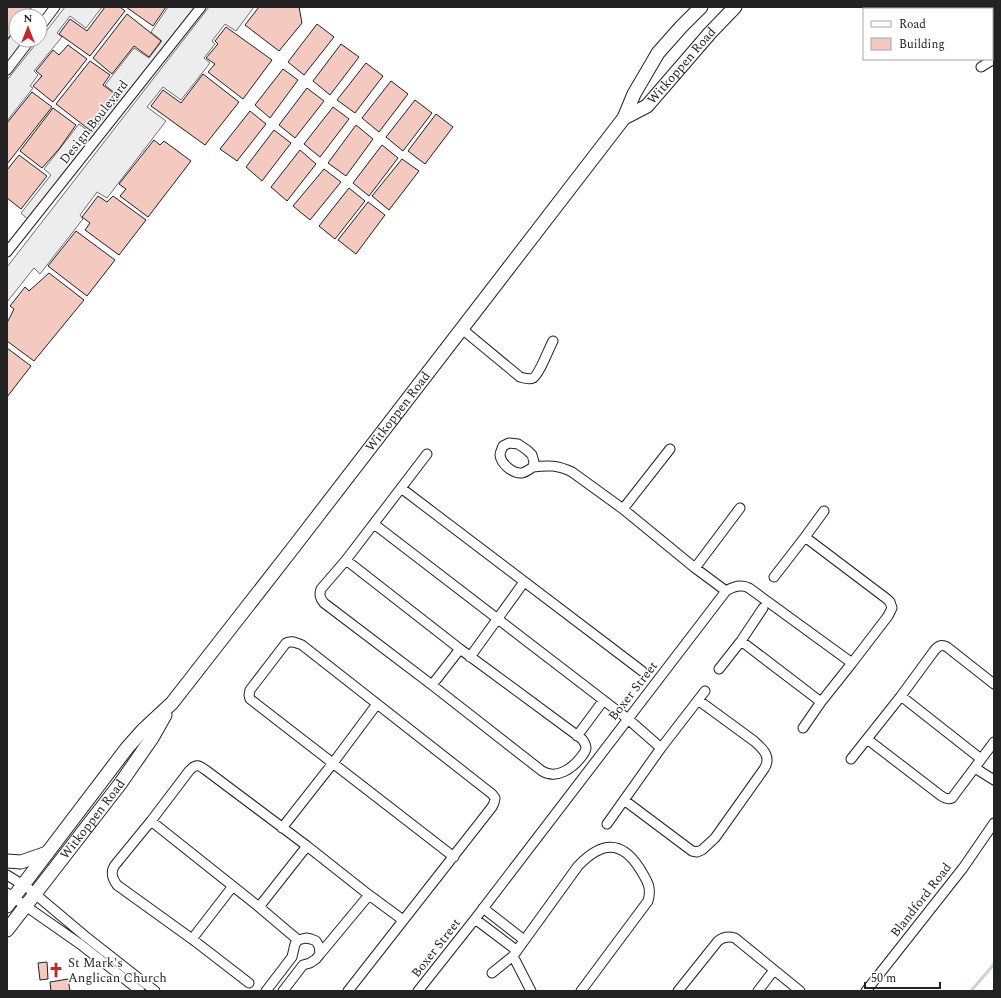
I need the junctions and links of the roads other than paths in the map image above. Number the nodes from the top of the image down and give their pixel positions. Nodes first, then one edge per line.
1 (55, 7) edge
2 (201, 7) edge
3 (701, 7) edge
4 (735, 7) edge
5 (48, 16) edge
6 (24, 48) edge
7 (992, 60) edge
8 (981, 67) dead end
9 (7, 70) edge
10 (624, 118) junction
11 (7, 252) edge
12 (462, 329) junction
13 (553, 341) dead end
14 (670, 449) dead end
15 (428, 454) dead end
16 (533, 467) dead end
17 (401, 488) junction
18 (740, 508) dead end
19 (623, 509) junction
20 (824, 511) dead end
21 (374, 524) junction
22 (805, 537) junction
23 (346, 560) junction
24 (695, 568) junction
25 (774, 577) dead end
26 (524, 582) junction
27 (726, 591) junction
28 (764, 608) dead end
29 (498, 619) junction
30 (741, 641) junction
31 (460, 649) junction
32 (470, 657) junction
33 (852, 663) junction
34 (719, 669) dead end
35 (642, 671) dead end
36 (994, 684) edge
37 (432, 685) junction
38 (705, 691) dead end
39 (901, 696) junction
40 (698, 700) junction
41 (603, 701) junction
42 (821, 702) junction
43 (172, 703) junction
44 (377, 704) junction
45 (628, 719) junction
46 (803, 728) dead end
47 (577, 736) junction
48 (867, 739) junction
49 (994, 742) edge
50 (661, 748) junction
51 (851, 759) dead end
52 (981, 759) junction
53 (333, 763) junction
54 (975, 768) junction
55 (994, 780) edge
56 (624, 800) junction
57 (151, 821) junction
58 (994, 823) edge
59 (607, 824) dead end
60 (282, 828) junction
61 (307, 846) junction
62 (48, 853) junction
63 (454, 857) junction
64 (7, 861) edge
65 (7, 875) edge
66 (23, 885) junction
67 (232, 886) junction
68 (35, 893) junction
69 (369, 895) junction
70 (9, 899) edge
71 (25, 905) junction
72 (259, 907) junction
73 (483, 908) junction
74 (475, 919) junction
75 (403, 920) junction
76 (7, 930) edge
77 (192, 939) junction
78 (298, 940) junction
79 (524, 940) junction
80 (515, 953) junction
81 (320, 954) junction
82 (774, 970) junction
83 (492, 973) dead end
84 (249, 983) dead end
85 (140, 991) edge
86 (155, 991) edge
87 (266, 991) edge
88 (283, 991) edge
89 (348, 991) edge
90 (418, 991) edge
91 (531, 991) edge
92 (581, 991) edge
93 (678, 991) edge
94 (758, 991) edge
95 (800, 991) edge
96 (866, 991) edge

1 - 5 street
2 - 11 street, Design Boulevard
3 - 10 main road, Witkoppen Road
4 - 10 main road, Witkoppen Road
6 - 9 street
7 - 8 street
10 - 12 main road, Witkoppen Road
12 - 13 street
12 - 43 main road, Witkoppen Road
14 - 19 street
15 - 17 street
16 - 19 street
17 - 21 street
17 - 26 street
18 - 24 street
19 - 24 street
20 - 22 street
21 - 23 street
21 - 29 street
22 - 25 street
22 - 33 street
23 - 31 street
23 - 37 street
24 - 27 street
26 - 29 street
26 - 35 street
27 - 33 street
27 - 45 street, Boxer Street
28 - 30 street
29 - 32 street
29 - 41 street
30 - 34 street
30 - 42 street
31 - 32 street
31 - 37 street
32 - 47 street
33 - 42 street
36 - 39 street
37 - 47 street
38 - 40 street
39 - 48 street
39 - 52 street
40 - 50 street
40 - 56 street
41 - 45 street
41 - 47 street
42 - 46 street
43 - 62 main road, Witkoppen Road
43 - 68 main road, Witkoppen Road
44 - 53 street
44 - 53 street
44 - 63 street
45 - 50 street
45 - 73 street, Boxer Street
48 - 51 street
48 - 54 street
49 - 52 street
50 - 56 street
52 - 54 street
53 - 60 street
53 - 63 street
54 - 55 street
56 - 59 street
57 - 60 street
57 - 67 street
57 - 77 street
58 - 96 street, Blandford Road
60 - 61 street
61 - 69 street
61 - 72 street
62 - 64 main road
62 - 66 main road, Witkoppen Road
63 - 75 street
65 - 66 street
66 - 68 street
66 - 70 main road, Witkoppen Road
67 - 72 street
67 - 77 street
68 - 71 main road, Witkoppen Road
68 - 86 street
69 - 75 street
69 - 81 street
70 - 71 street
71 - 76 main road, Witkoppen Road
71 - 85 street
72 - 78 street
73 - 74 street, Boxer Street
73 - 79 street
74 - 80 street
74 - 90 street, Boxer Street
75 - 89 street
77 - 84 street
78 - 81 street
78 - 87 street
79 - 80 street
79 - 92 street
80 - 83 street
80 - 91 street
81 - 88 street
82 - 93 street
82 - 94 street
82 - 95 street

